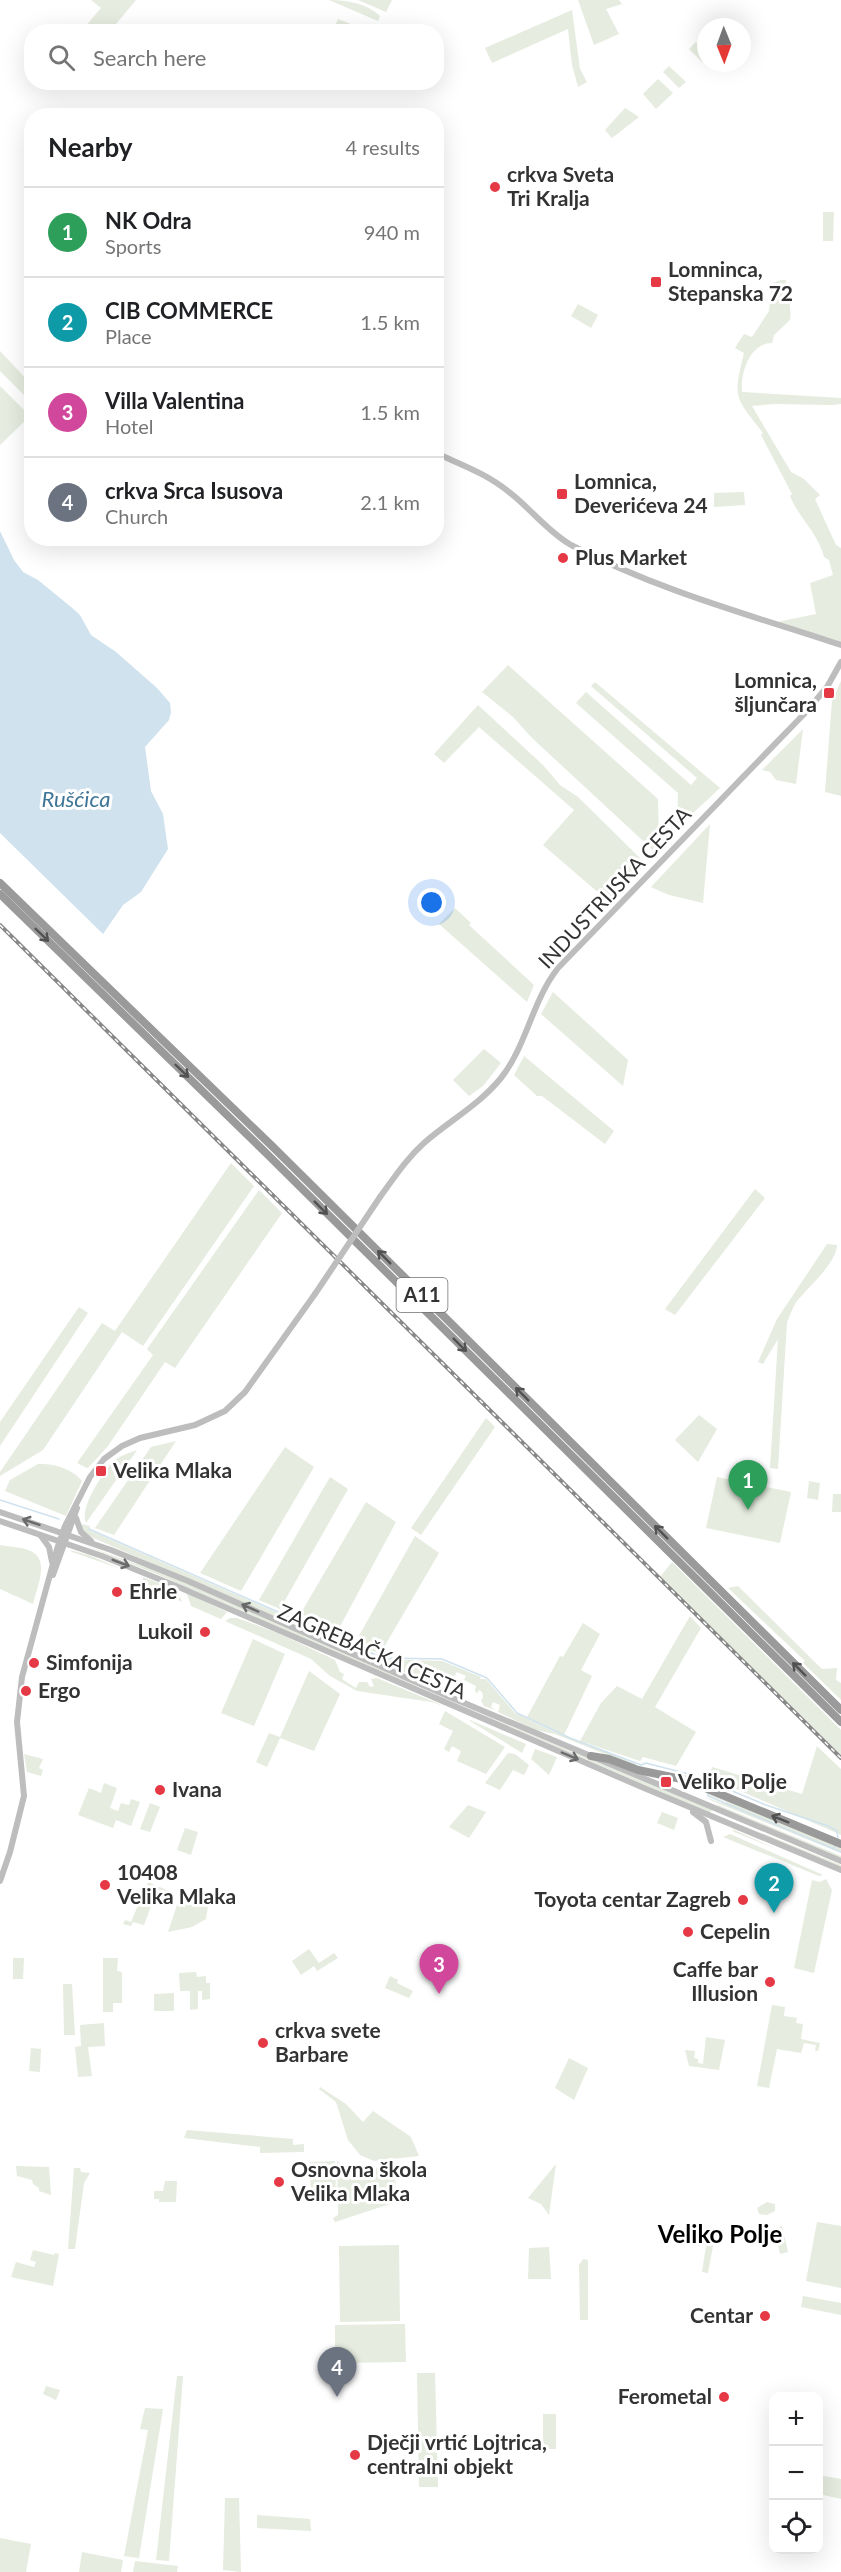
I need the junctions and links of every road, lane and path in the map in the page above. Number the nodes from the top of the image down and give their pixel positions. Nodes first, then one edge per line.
1 (444, 457) edge
2 (841, 645) edge
3 (841, 662) edge
4 (0, 883) edge
5 (0, 894) edge
6 (78, 1504) junction
7 (0, 1512) edge
8 (76, 1517) junction
9 (0, 1521) edge
10 (38, 1534) junction
11 (66, 1534) junction
12 (63, 1542) junction
13 (94, 1544) junction
14 (53, 1565) junction
15 (50, 1579) junction
16 (841, 1710) edge
17 (841, 1722) edge
18 (591, 1756) junction
19 (683, 1804) junction
20 (711, 1841) dead end
21 (838, 1842) edge
22 (841, 1861) edge
23 (841, 1870) edge
24 (0, 1881) edge

1 - 2 main road
3 - 6 main road, INDUSTRIJSKA CESTA, bridge
16 -> 4 highway, A11
5 -> 17 highway, A11
6 - 8 main road
6 - 11 main road, INDUSTRIJSKA CESTA
11 -> 7 main road, ZAGREBAČKA CESTA
8 - 11 main road
8 - 13 main road
9 - 10 main road, ZAGREBAČKA CESTA
10 - 12 main road, ZAGREBAČKA CESTA
10 - 14 main road
11 - 12 main road
11 - 13 main road, ZAGREBAČKA CESTA
12 - 14 main road
12 - 15 main road
12 -> 19 main road, ZAGREBAČKA CESTA
18 -> 13 main road, ZAGREBAČKA CESTA
14 - 15 main road
15 - 24 main road
21 -> 18 highway
18 - 22 main road, ZAGREBAČKA CESTA
19 - 20 main road
19 - 23 main road, ZAGREBAČKA CESTA

